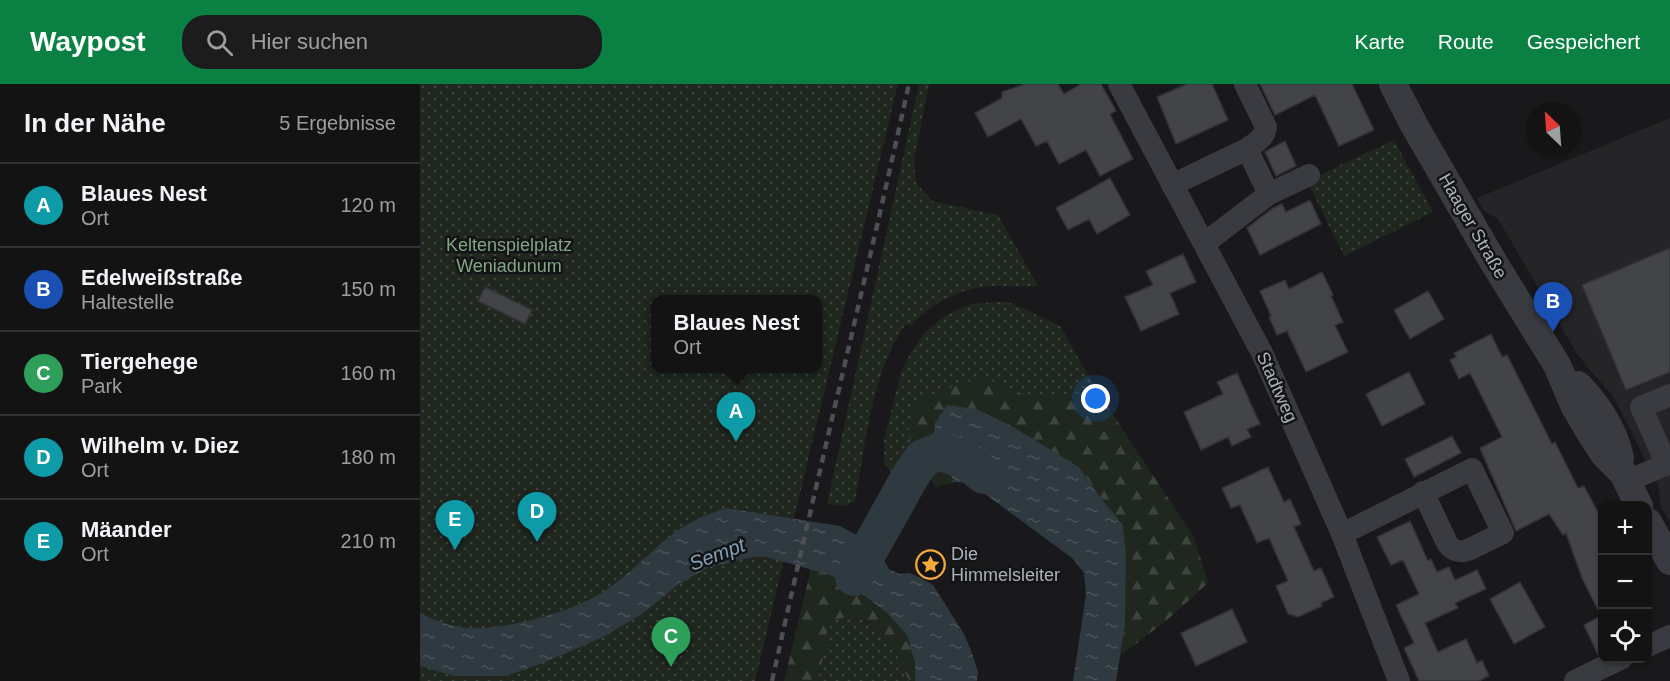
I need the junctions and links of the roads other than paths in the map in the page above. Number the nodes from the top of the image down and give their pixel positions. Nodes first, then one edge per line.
1 (1119, 84) edge
2 (1245, 84) edge
3 (1393, 84) edge
4 (1247, 149) junction
5 (1309, 175) dead end
6 (1172, 184) junction
7 (1269, 194) junction
8 (1205, 243) junction
9 (1670, 395) edge
10 (1668, 464) edge
11 (1630, 487) edge
12 (1423, 492) dead end
13 (1652, 530) edge
14 (1342, 534) junction
15 (1670, 561) edge
16 (1670, 636) edge
17 (1652, 644) edge
18 (1612, 663) edge
19 (1398, 681) edge
20 (1575, 681) edge

1 - 6 street, Stadtweg
2 - 4 street
3 - 11 street, Haager Straße
4 - 6 street
4 - 7 street
5 - 7 street
6 - 8 street, Stadtweg
7 - 8 street
8 - 14 street, Stadtweg
9 - 10 street
10 - 11 street
12 - 14 street
13 - 15 street
14 - 19 street, Stadtweg
16 - 17 street
18 - 20 street

